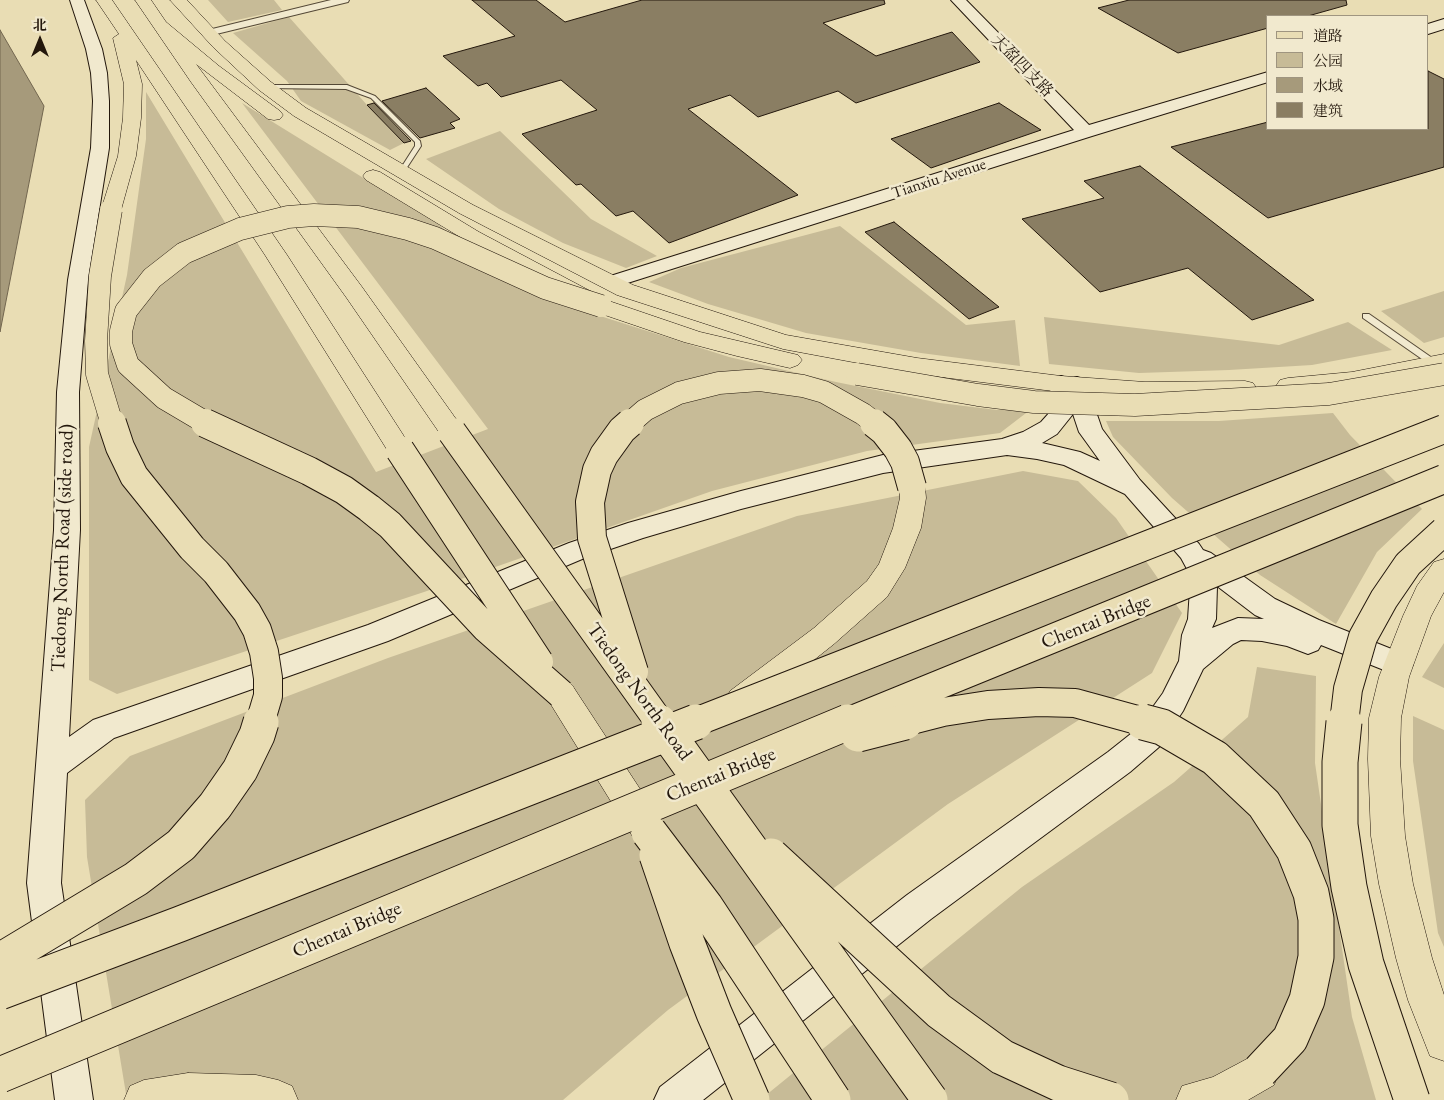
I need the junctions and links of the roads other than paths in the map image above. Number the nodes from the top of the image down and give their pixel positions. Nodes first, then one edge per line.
1 (77, 0) edge
2 (143, 0) edge
3 (178, 0) edge
4 (344, 0) edge
5 (958, 0) edge
6 (108, 6) edge
7 (1444, 24) edge
8 (162, 26) junction
9 (1429, 29) edge
10 (208, 33) junction
11 (1266, 78) edge
12 (265, 86) junction
13 (1086, 132) junction
14 (402, 171) junction
15 (610, 282) junction
16 (601, 306) junction
17 (1366, 316) dead end
18 (1441, 367) edge
19 (1069, 385) junction
20 (1444, 429) edge
21 (1004, 447) junction
22 (1444, 479) edge
23 (1134, 488) junction
24 (1444, 531) edge
25 (1190, 551) junction
26 (1444, 570) edge
27 (1193, 661) junction
28 (1396, 670) junction
29 (561, 694) junction
30 (641, 695) junction
31 (731, 708) junction
32 (740, 766) junction
33 (51, 767) junction
34 (727, 815) junction
35 (650, 832) junction
36 (0, 961) edge
37 (0, 992) edge
38 (1444, 1042) edge
39 (0, 1076) edge
40 (74, 1100) edge
41 (144, 1100) edge
42 (278, 1100) edge
43 (673, 1100) edge
44 (752, 1100) edge
45 (833, 1100) edge
46 (930, 1100) edge
47 (1111, 1100) edge
48 (1196, 1100) edge
49 (1412, 1100) edge

1 - 33 street, Tiedong North Road (side road)
2 - 8 main road
3 - 10 main road
4 - 10 street
5 - 13 street, 天盈四支路
6 - 29 main road, bridge
6 - 36 main road, bridge
7 - 9 street
8 - 16 main road, bridge
8 - 30 main road, Tiedong North Road, bridge
10 - 12 main road
11 - 13 street, Tianxiu Avenue
12 - 14 main road
12 - 14 lane
13 - 15 street, Tianxiu Avenue
14 - 15 main road
15 - 19 main road
16 - 18 main road, bridge
16 - 29 main road, bridge
17 - 18 lane
18 - 19 main road
19 - 21 street
19 - 23 street
20 - 31 main road, bridge
21 - 23 street
21 - 33 street
22 - 32 main road, Chentai Bridge, bridge
23 - 25 street
24 - 49 main road, bridge
25 - 27 street
25 - 28 street
26 - 28 main road
27 - 28 street
27 - 43 street
28 - 38 main road
29 - 35 main road, bridge
30 - 31 main road, bridge
30 - 34 main road, Tiedong North Road, bridge
31 - 37 main road, bridge
32 - 39 main road, Chentai Bridge, bridge
32 - 48 main road, bridge
33 - 40 street, Tiedong North Road (side road)
34 - 46 main road, Tiedong North Road, bridge
34 - 47 main road, bridge
35 - 44 main road, bridge
35 - 45 main road, bridge
41 - 42 main road

